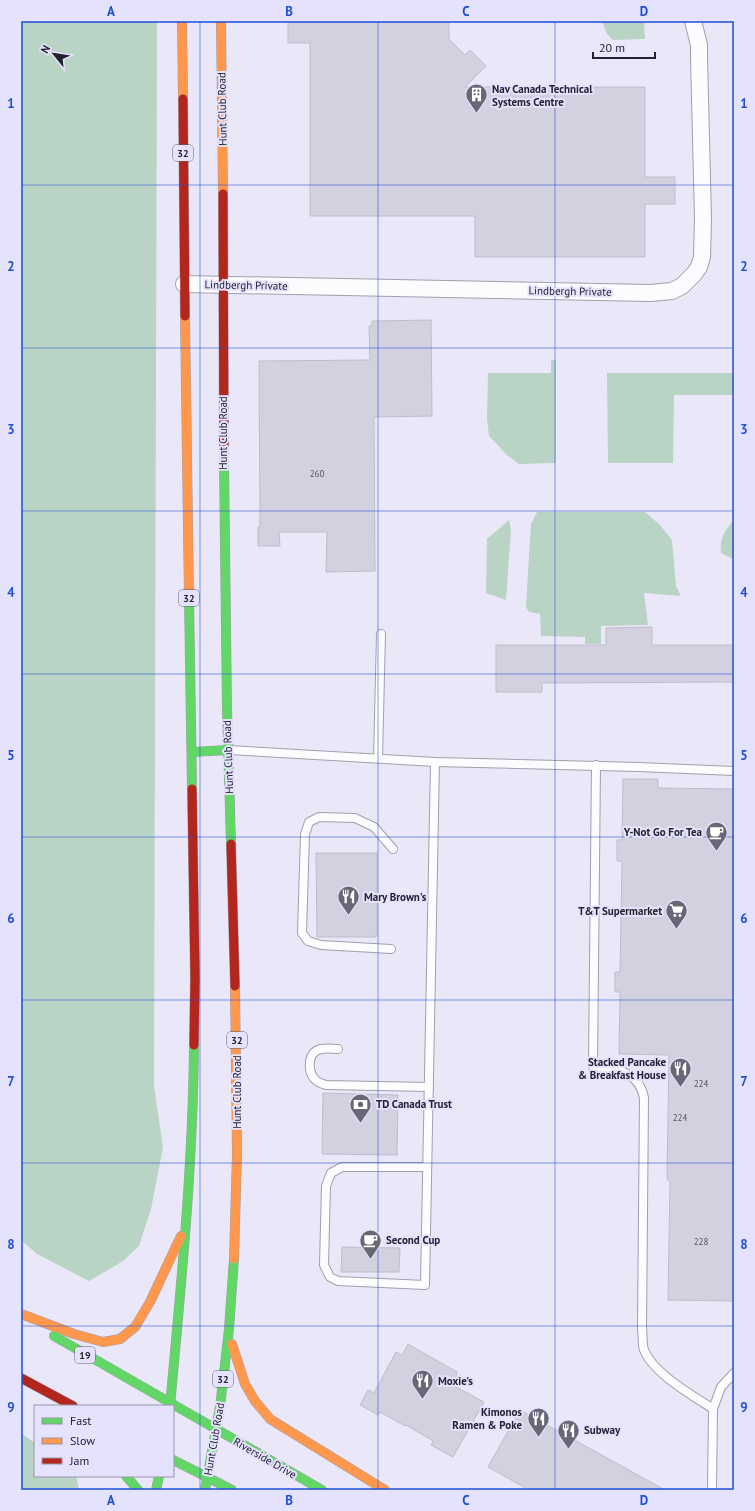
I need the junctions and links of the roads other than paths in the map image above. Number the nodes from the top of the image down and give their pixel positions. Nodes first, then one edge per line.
1 (182, 21) edge
2 (221, 21) edge
3 (693, 21) edge
4 (184, 284) junction
5 (223, 285) junction
6 (381, 634) dead end
7 (228, 750) junction
8 (192, 752) junction
9 (378, 758) junction
10 (435, 762) junction
11 (596, 766) junction
12 (734, 771) edge
13 (393, 849) dead end
14 (391, 949) dead end
15 (338, 1049) dead end
16 (429, 1087) junction
17 (427, 1167) junction
18 (187, 1224) junction
19 (21, 1316) edge
20 (228, 1329) junction
21 (734, 1373) edge
22 (21, 1378) edge
23 (21, 1385) edge
24 (31, 1394) dead end
25 (71, 1405) edge
26 (170, 1405) edge
27 (174, 1407) edge
28 (713, 1408) junction
29 (216, 1429) junction
30 (174, 1460) edge
31 (127, 1477) edge
32 (159, 1477) edge
33 (207, 1477) junction
34 (138, 1490) edge
35 (156, 1490) edge
36 (205, 1490) edge
37 (232, 1490) edge
38 (322, 1490) edge
39 (385, 1490) edge
40 (712, 1490) edge

1 - 4 main road, 32
2 - 5 main road, Hunt Club Road / 32
3 - 5 street, Lindbergh Private
4 - 5 street, Lindbergh Private
4 - 8 main road, 32
5 - 7 main road, Hunt Club Road / 32
6 - 9 lane
7 - 8 main road
7 - 9 lane
7 - 20 main road, Hunt Club Road / 32
8 - 18 main road, 32
9 - 10 lane
10 - 11 lane
10 - 16 lane
11 - 12 lane
11 - 28 lane
13 - 14 lane
15 - 16 lane
16 - 17 lane
17 - 17 lane
18 - 19 main road
18 - 26 main road, 32
19 - 26 main road, Riverside Drive / 19
20 - 29 main road, Hunt Club Road / 32
20 - 39 main road
21 - 28 lane
22 - 25 main road
23 - 24 main road
27 - 29 main road, Riverside Drive / 19
28 - 40 lane
29 - 33 main road, Hunt Club Road / 32
29 - 38 main road, Riverside Drive / 19
30 - 33 main road
31 - 34 main road
32 - 35 main road
33 - 36 main road, Hunt Club Road / 32
33 - 37 main road

